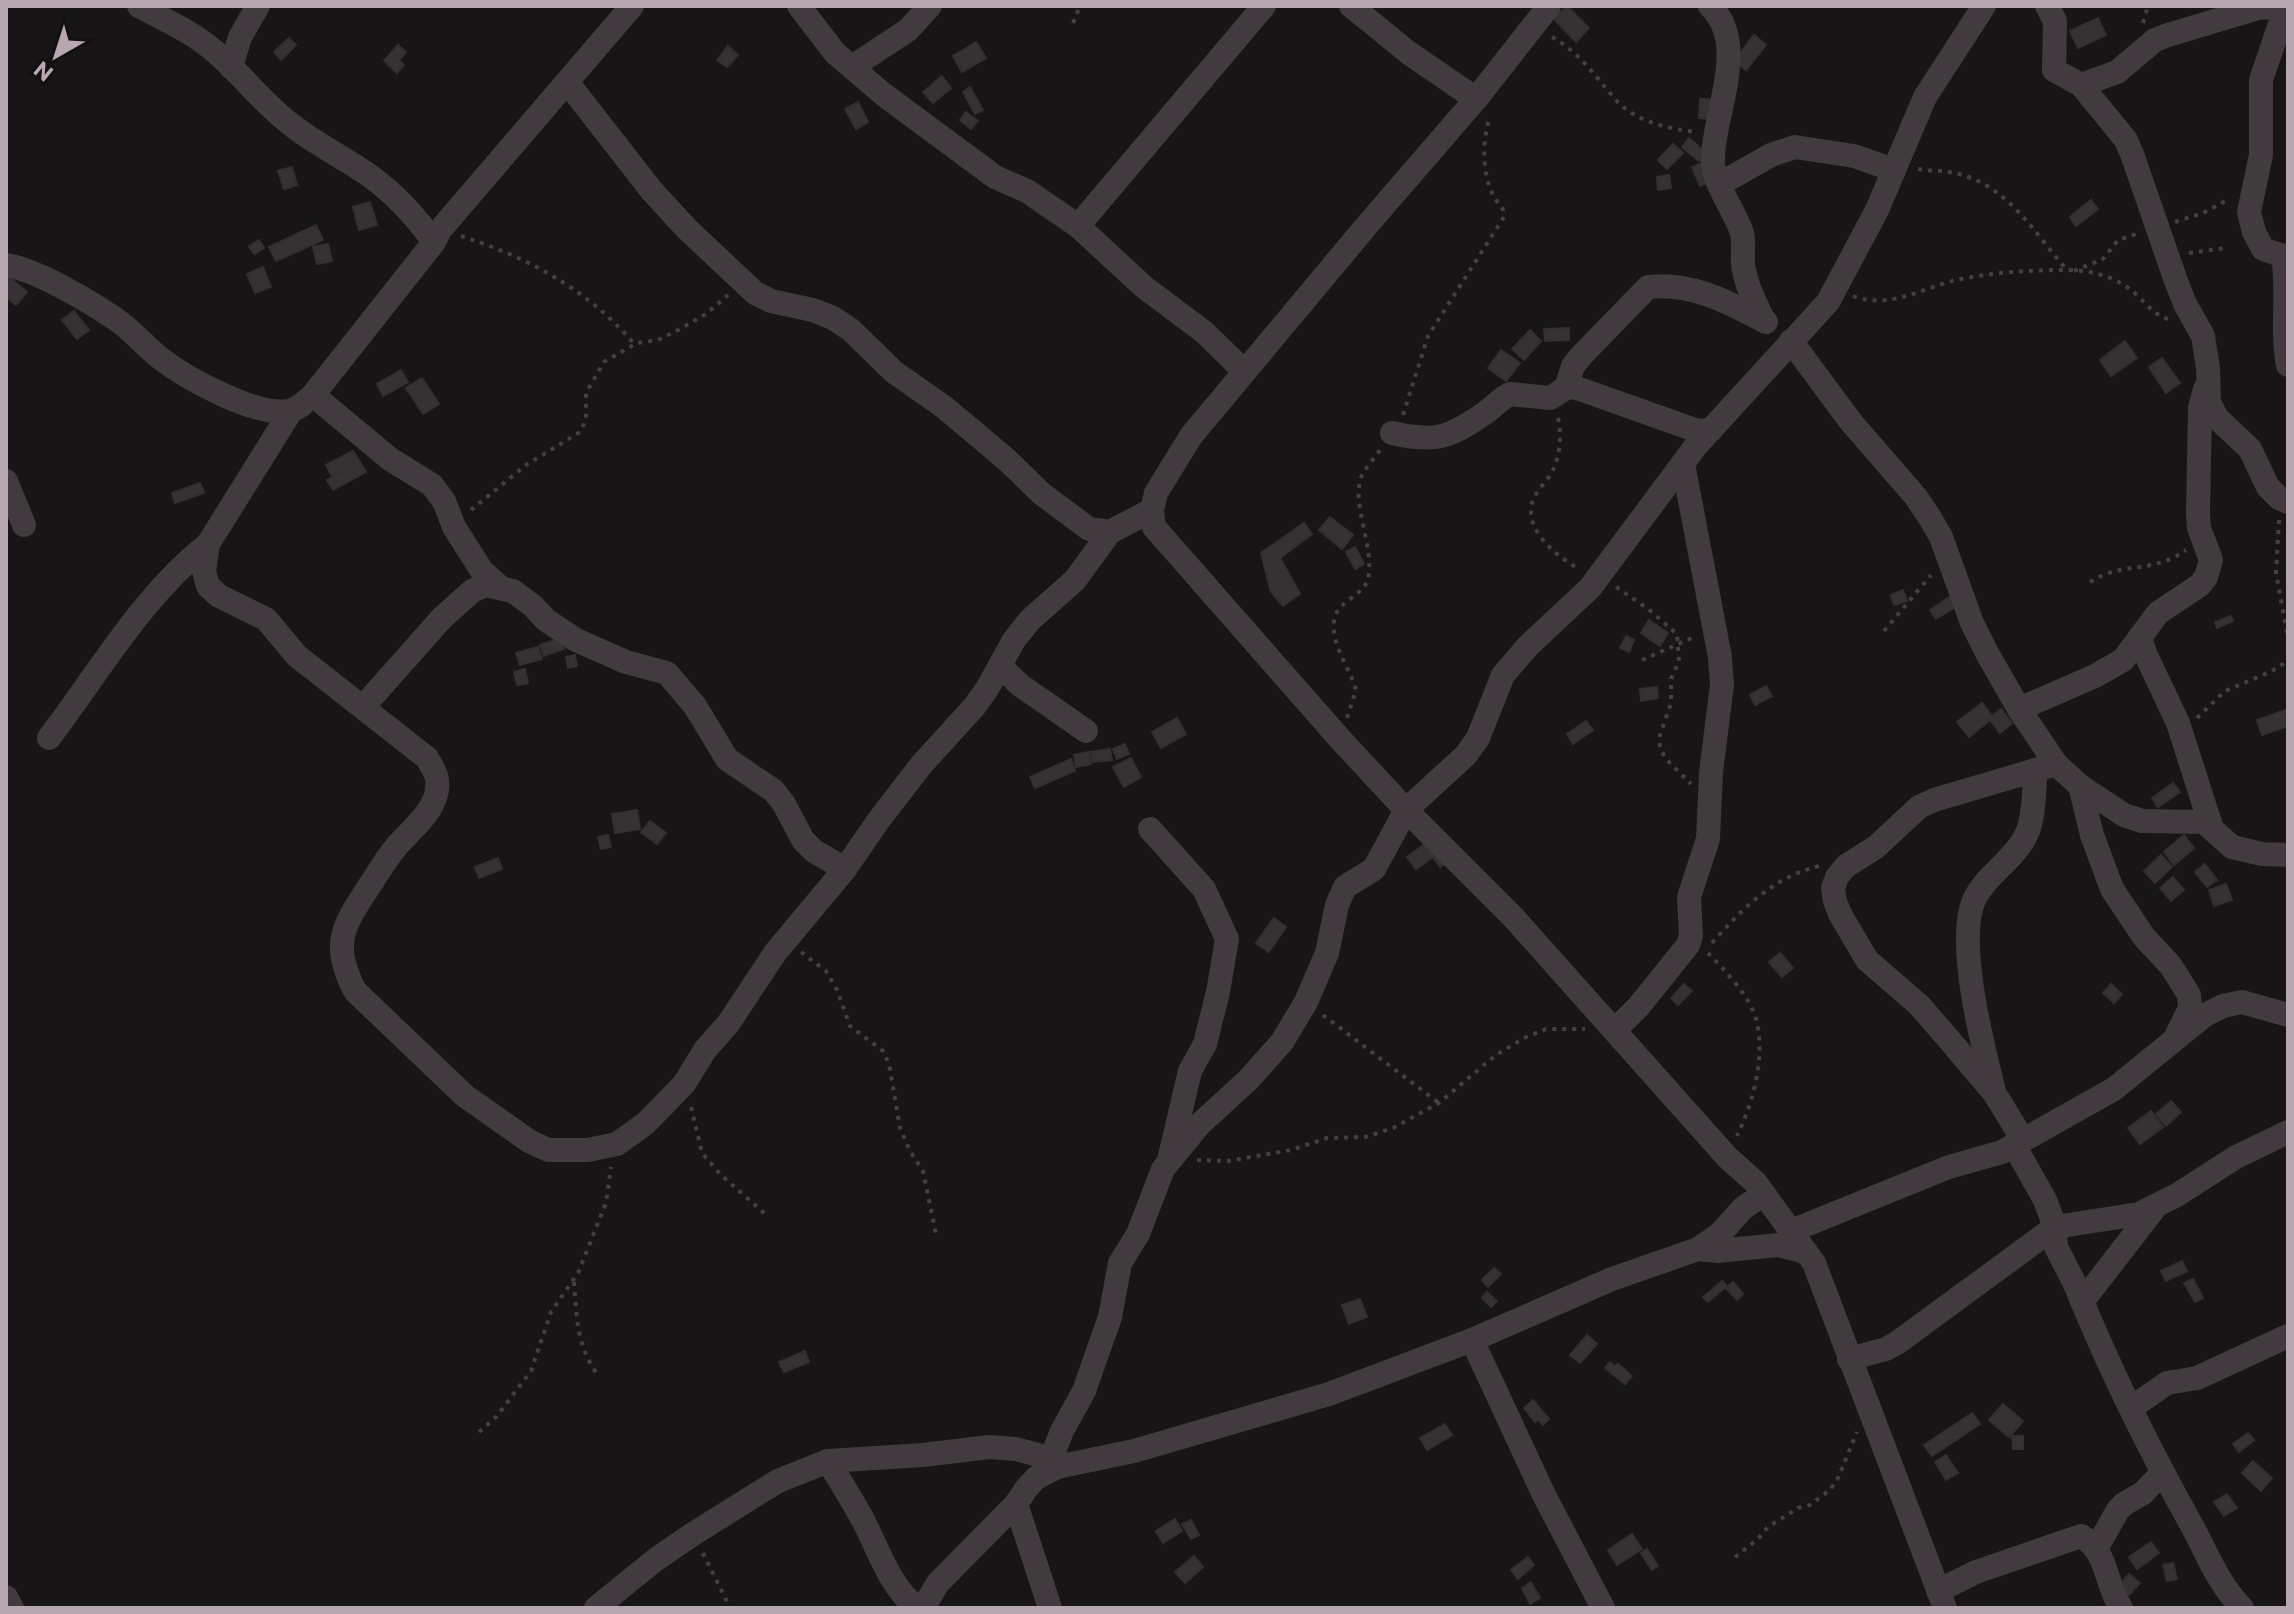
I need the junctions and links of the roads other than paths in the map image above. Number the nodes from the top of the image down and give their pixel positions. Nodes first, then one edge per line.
1 (139, 6) edge
2 (258, 6) edge
3 (632, 6) edge
4 (799, 6) edge
5 (930, 6) edge
6 (1264, 6) edge
7 (1351, 6) edge
8 (1549, 6) edge
9 (1710, 6) edge
10 (1984, 6) edge
11 (2047, 6) edge
12 (2282, 7) edge
13 (2278, 50) edge
14 (231, 67) junction
15 (852, 67) junction
16 (567, 82) junction
17 (2081, 85) junction
18 (1484, 105) junction
19 (1895, 168) junction
20 (1720, 184) junction
21 (1078, 226) junction
22 (437, 236) junction
23 (2286, 256) edge
24 (6, 265) edge
25 (1764, 321) junction
26 (1794, 338) junction
27 (2288, 365) edge
28 (1244, 371) junction
29 (2208, 383) junction
30 (1558, 393) junction
31 (313, 395) junction
32 (291, 411) junction
33 (1711, 430) junction
34 (1392, 433) road end
35 (1683, 464) junction
36 (6, 481) edge
37 (2284, 500) edge
38 (1152, 510) junction
39 (24, 525) dead end
40 (1110, 532) junction
41 (208, 544) junction
42 (501, 588) junction
43 (2140, 637) junction
44 (1000, 666) junction
45 (363, 707) junction
46 (2019, 709) junction
47 (1086, 731) dead end
48 (49, 738) dead end
49 (2046, 768) junction
50 (2080, 786) junction
51 (1406, 810) junction
52 (2211, 826) junction
53 (1150, 829) dead end
54 (2288, 855) edge
55 (845, 869) junction
56 (2288, 1015) edge
57 (1616, 1030) junction
58 (2171, 1044) junction
59 (1995, 1094) junction
60 (2288, 1132) edge
61 (2018, 1142) junction
62 (1170, 1159) junction
63 (1764, 1194) junction
64 (2156, 1207) junction
65 (2055, 1227) junction
66 (1791, 1231) junction
67 (1698, 1249) junction
68 (1806, 1252) junction
69 (2082, 1302) junction
70 (2288, 1336) edge
71 (1472, 1340) junction
72 (1849, 1359) junction
73 (2131, 1408) junction
74 (828, 1461) junction
75 (1048, 1465) junction
76 (2162, 1473) junction
77 (1016, 1504) junction
78 (2097, 1547) junction
79 (6, 1597) edge
80 (1941, 1600) edge
81 (12, 1608) edge
82 (596, 1608) edge
83 (920, 1608) edge
84 (1050, 1608) edge
85 (1603, 1608) edge
86 (2121, 1608) edge
87 (2242, 1608) edge

1 - 14 street
2 - 14 street
3 - 16 street
4 - 15 street
5 - 15 street
6 - 21 street
7 - 18 street
8 - 18 street
9 - 20 street
10 - 19 street
11 - 17 street
12 - 13 street
12 - 17 street
13 - 23 street
14 - 22 street
15 - 21 street
16 - 22 street
16 - 40 street
17 - 29 street
18 - 28 street
19 - 20 street
19 - 26 street
20 - 25 street
21 - 28 street
22 - 31 street
23 - 27 street
24 - 32 street
25 - 26 street
25 - 30 street
26 - 33 street
26 - 46 street
28 - 38 street
29 - 37 street
29 - 43 street
30 - 33 street
30 - 34 street
31 - 32 street
31 - 42 street
32 - 41 street
33 - 35 street
35 - 51 street
35 - 57 street
36 - 39 street
38 - 40 street
38 - 51 street
40 - 44 street
41 - 45 street
41 - 48 street
42 - 45 street
42 - 55 street
43 - 46 street
43 - 52 street
44 - 47 street
44 - 55 street
45 - 55 street
46 - 49 street
49 - 50 street
49 - 59 street
49 - 59 street
50 - 52 street
50 - 58 street
51 - 57 street
51 - 62 street
52 - 54 street
53 - 62 street
56 - 58 street
57 - 63 street
58 - 61 street
59 - 61 street
60 - 64 street
61 - 65 street
61 - 66 street
62 - 75 street
63 - 66 street
63 - 67 street
64 - 65 street
64 - 69 street
65 - 69 street
65 - 72 street
66 - 68 street
67 - 68 street
67 - 71 street
68 - 72 street
69 - 73 street
70 - 73 street
71 - 75 street
71 - 85 street
72 - 80 street
73 - 76 street
74 - 75 street
74 - 82 street
74 - 83 street
75 - 77 street
76 - 78 street
76 - 87 street
77 - 83 street
77 - 84 street
78 - 80 street
78 - 86 street
79 - 81 street

